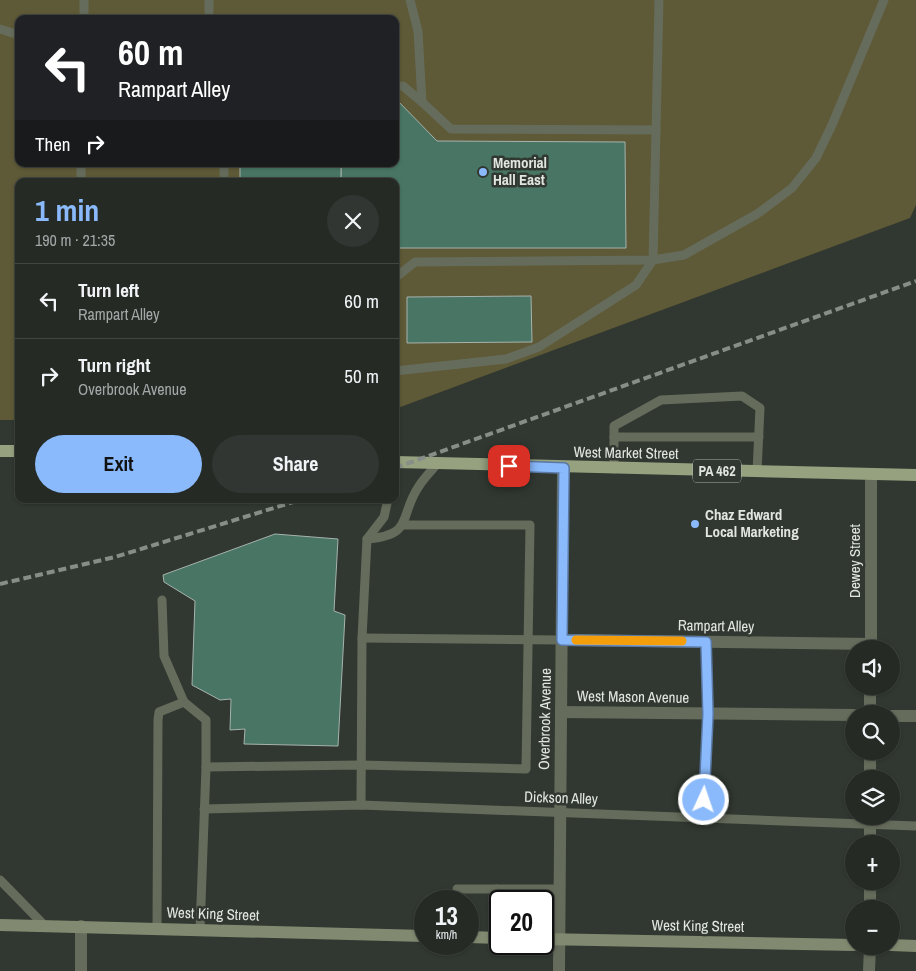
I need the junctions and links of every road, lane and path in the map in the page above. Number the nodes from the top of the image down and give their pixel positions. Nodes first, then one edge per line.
1 (84, 0) edge
2 (208, 0) edge
3 (410, 0) edge
4 (659, 0) edge
5 (884, 0) edge
6 (84, 15) edge
7 (209, 15) edge
8 (0, 29) edge
9 (15, 34) edge
10 (399, 86) edge
11 (422, 102) junction
12 (656, 130) junction
13 (653, 260) junction
14 (399, 275) edge
15 (399, 372) edge
16 (614, 436) junction
17 (759, 438) junction
18 (0, 450) edge
19 (15, 451) edge
20 (399, 462) edge
21 (437, 464) junction
22 (564, 468) junction
23 (614, 469) junction
24 (757, 472) junction
25 (871, 474) junction
26 (916, 475) edge
27 (387, 503) edge
28 (402, 525) junction
29 (367, 539) junction
30 (162, 600) dead end
31 (362, 638) junction
32 (528, 639) junction
33 (562, 640) junction
34 (871, 640) edge
35 (706, 642) junction
36 (845, 645) edge
37 (184, 702) junction
38 (561, 712) junction
39 (708, 714) junction
40 (845, 716) edge
41 (900, 716) edge
42 (916, 716) edge
43 (361, 765) junction
44 (206, 767) junction
45 (361, 805) junction
46 (204, 809) junction
47 (560, 811) junction
48 (703, 817) junction
49 (845, 820) edge
50 (900, 824) edge
51 (916, 826) edge
52 (0, 880) edge
53 (458, 889) dead end
54 (497, 889) joint
55 (559, 889) junction
56 (0, 925) edge
57 (45, 926) junction
58 (81, 926) junction
59 (157, 928) junction
60 (200, 930) junction
61 (414, 936) edge
62 (554, 940) edge
63 (559, 940) junction
64 (845, 945) edge
65 (900, 945) edge
66 (916, 946) edge
67 (870, 955) edge
68 (81, 971) edge
69 (559, 971) edge
70 (869, 971) edge

1 - 6 lane
2 - 7 lane
3 - 11 lane
4 - 12 lane
5 - 13 lane
8 - 9 lane
10 - 11 lane
11 - 12 lane
12 - 13 lane
13 - 14 lane
13 - 15 lane
16 - 17 lane
16 - 17 lane
16 - 23 lane
17 - 24 lane
18 - 19 main road
20 - 21 main road, West Market Street / PA 462
21 - 22 main road, West Market Street / PA 462
21 - 28 lane
22 - 23 main road, West Market Street / PA 462
22 - 33 street, Overbrook Avenue
23 - 24 main road, West Market Street / PA 462
24 - 25 main road, West Market Street / PA 462
25 - 26 main road, West Market Street / PA 462
25 - 34 street, Dewey Street
27 - 29 lane
28 - 29 lane
28 - 32 lane
29 - 31 lane
30 - 37 lane
31 - 32 lane
31 - 43 lane
32 - 33 lane
32 - 43 lane
33 - 35 street, Rampart Alley
33 - 38 street, Overbrook Avenue
35 - 36 street, Rampart Alley
35 - 39 lane
37 - 44 lane
37 - 59 lane
38 - 39 street, West Mason Avenue
38 - 47 street, Overbrook Avenue
39 - 40 street, West Mason Avenue
39 - 48 lane
41 - 42 street
43 - 44 lane
43 - 45 lane
44 - 46 lane
45 - 46 lane, Dickson Alley
45 - 47 lane, Dickson Alley
46 - 60 lane
47 - 48 lane, Dickson Alley
47 - 55 street, Overbrook Avenue
48 - 49 lane, Dickson Alley
50 - 51 lane, Dickson Alley
52 - 57 lane
53 - 54 lane
54 - 55 lane
55 - 63 street, Overbrook Avenue
56 - 57 street, West King Street
57 - 58 street, West King Street
58 - 59 street, West King Street
58 - 68 street
59 - 60 street, West King Street
60 - 61 street, West King Street
62 - 63 street, West King Street
63 - 64 street, West King Street
63 - 69 street, Overbrook Avenue
65 - 66 street
67 - 70 street

